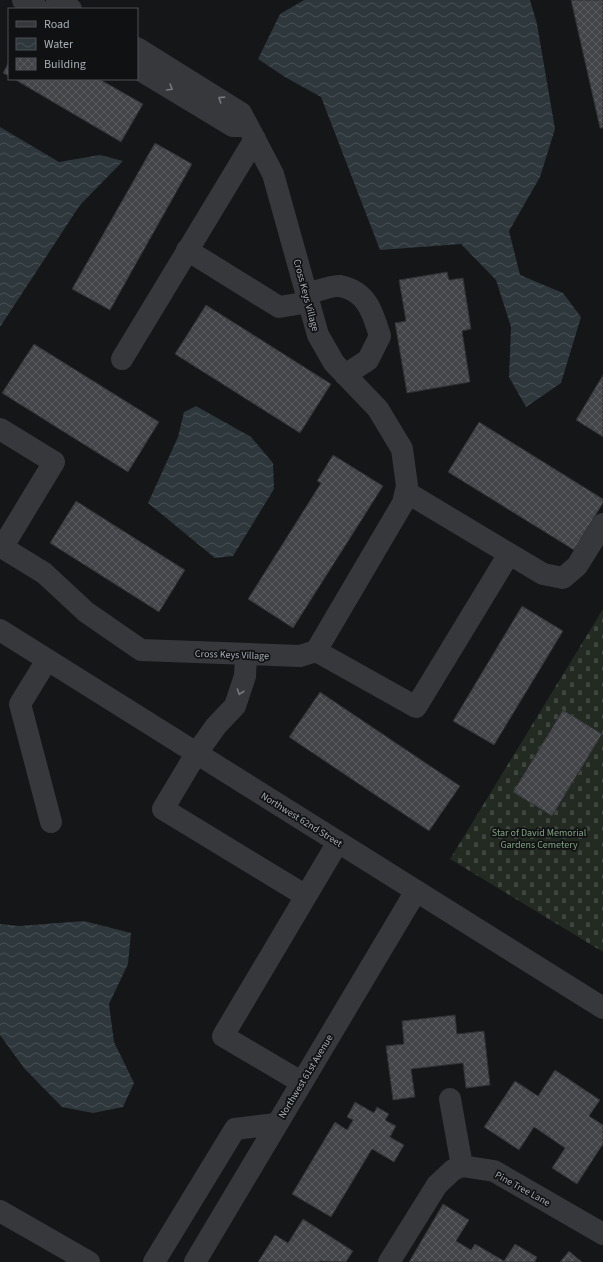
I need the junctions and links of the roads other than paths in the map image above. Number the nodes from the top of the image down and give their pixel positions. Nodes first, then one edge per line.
1 (23, 0) edge
2 (57, 0) edge
3 (36, 8) edge
4 (69, 8) edge
5 (138, 49) edge
6 (138, 69) edge
7 (251, 132) junction
8 (187, 250) junction
9 (308, 298) junction
10 (122, 359) dead end
11 (345, 375) junction
12 (0, 429) edge
13 (406, 492) junction
14 (603, 524) edge
15 (1, 547) edge
16 (509, 554) junction
17 (0, 630) edge
18 (316, 651) junction
19 (246, 654) junction
20 (47, 660) junction
21 (196, 754) junction
22 (51, 822) dead end
23 (338, 842) junction
24 (416, 891) junction
25 (306, 896) junction
26 (603, 1008) edge
27 (301, 1082) junction
28 (450, 1099) dead end
29 (276, 1124) junction
30 (462, 1166) junction
31 (0, 1211) edge
32 (603, 1234) edge
33 (89, 1262) edge
34 (154, 1262) edge
35 (195, 1262) edge
36 (389, 1262) edge

1 - 3 street
2 - 4 street
7 -> 5 street, Cross Keys Village
6 -> 7 street
7 - 8 street
7 - 9 street, Cross Keys Village
8 - 9 street
8 - 10 street
9 - 11 street, Cross Keys Village
9 - 11 street
11 - 13 street, Cross Keys Village
12 - 15 street
13 - 16 street
13 - 18 street, Cross Keys Village
14 - 16 street
15 - 19 street, Cross Keys Village
16 - 18 street
17 - 20 street, Northwest 62nd Street
18 - 19 street, Cross Keys Village
19 -> 21 street
20 - 21 street, Northwest 62nd Street
20 - 22 street
21 - 23 street, Northwest 62nd Street
21 - 25 street
23 - 24 street, Northwest 62nd Street
23 - 25 street
24 - 26 street, Northwest 62nd Street
24 - 27 street, Northwest 61st Avenue
25 - 27 street
27 - 29 street, Northwest 61st Avenue
28 - 30 street
29 - 34 street
29 - 35 street, Northwest 61st Avenue
30 - 32 street, Pine Tree Lane
30 - 36 street
31 - 33 street

